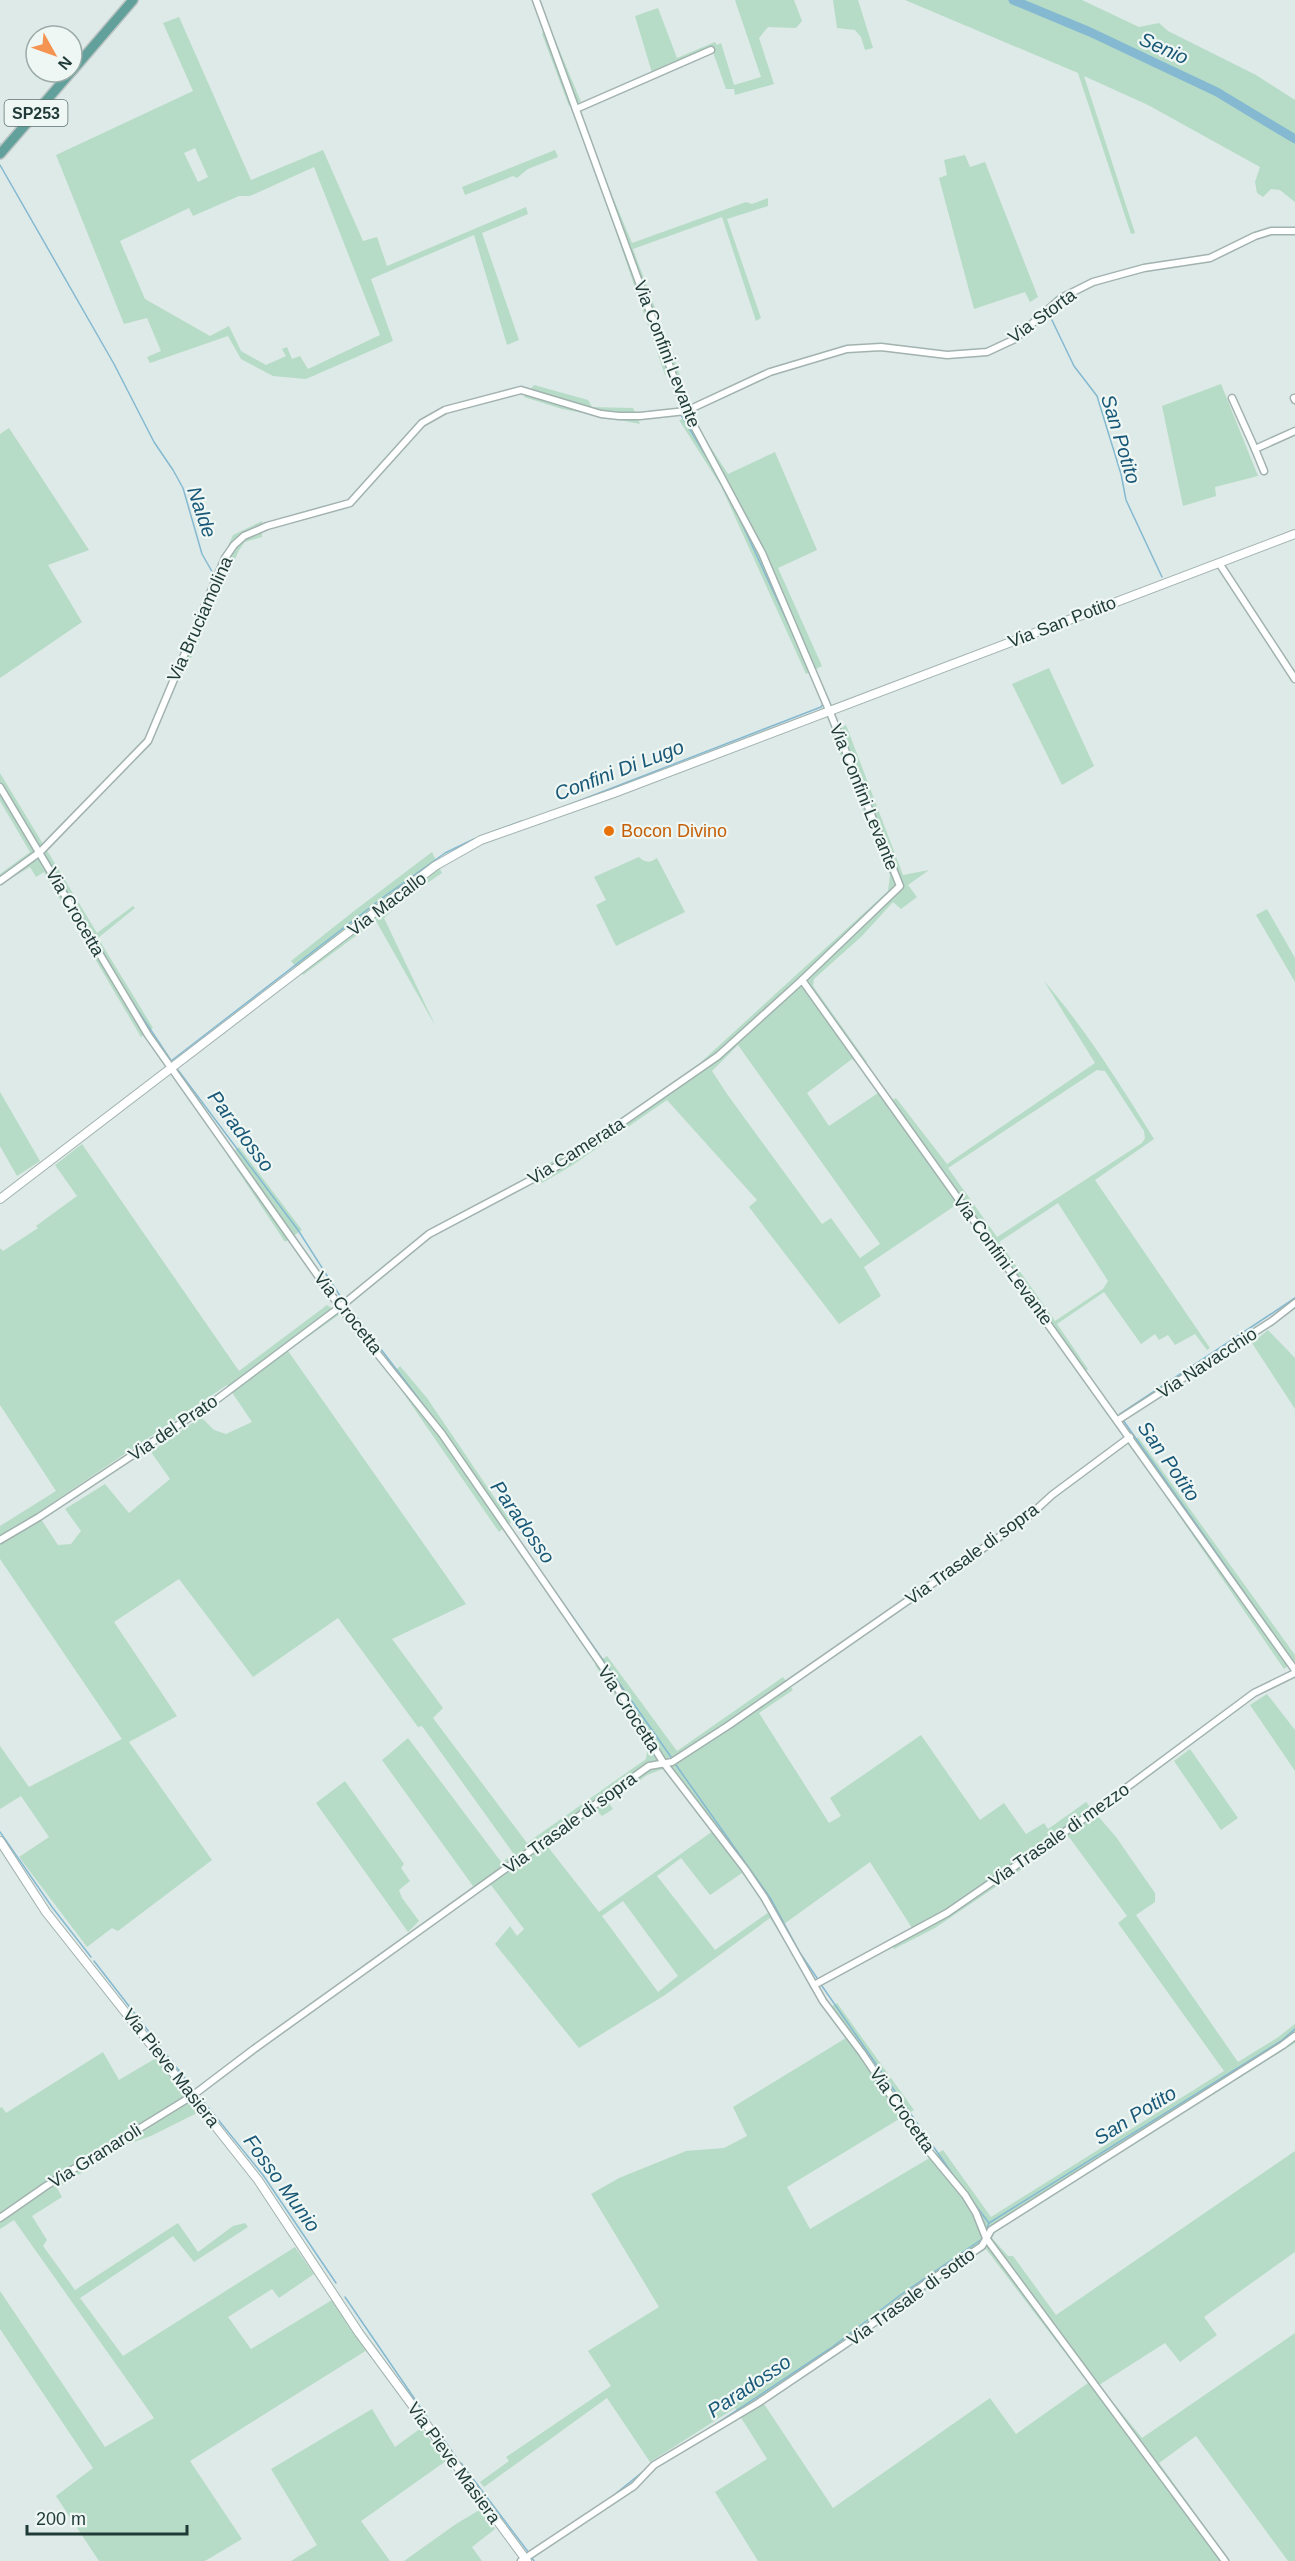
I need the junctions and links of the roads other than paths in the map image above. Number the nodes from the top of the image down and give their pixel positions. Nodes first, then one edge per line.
1 (133, 0) edge
2 (536, 0) edge
3 (711, 50) dead end
4 (84, 58) edge
5 (61, 84) edge
6 (576, 109) junction
7 (0, 154) edge
8 (1295, 231) edge
9 (1232, 398) dead end
10 (686, 411) junction
11 (1295, 431) edge
12 (1255, 449) junction
13 (1264, 471) dead end
14 (1295, 534) edge
15 (1219, 563) junction
16 (1295, 679) edge
17 (829, 710) junction
18 (0, 787) edge
19 (39, 852) junction
20 (0, 881) edge
21 (802, 981) junction
22 (172, 1068) junction
23 (0, 1199) edge
24 (1295, 1303) edge
25 (340, 1306) junction
26 (1118, 1420) junction
27 (1130, 1437) junction
28 (0, 1540) edge
29 (1295, 1672) edge
30 (663, 1762) junction
31 (0, 1841) edge
32 (814, 1985) junction
33 (1295, 2036) edge
34 (192, 2096) junction
35 (0, 2218) edge
36 (986, 2238) junction
37 (524, 2560) edge
38 (1225, 2561) edge

1 - 4 main road, SP253
2 - 6 street, Via Confini Levante
3 - 6 street
5 - 7 main road, SP253
6 - 10 street, Via Confini Levante
8 - 10 street, Via Storta
9 - 12 street
10 - 17 street, Via Confini Levante
10 - 19 street, Via Bruciamolina
11 - 12 street
12 - 13 street
14 - 15 street, Via San Potito
15 - 16 street
15 - 17 street, Via San Potito
17 - 21 street, Via Confini Levante
17 - 22 street, Via Macallo
18 - 19 street, Via Crocetta
19 - 20 street, Via Bruciamolina
19 - 22 street, Via Crocetta
21 - 25 street, Via Camerata
21 - 26 street, Via Confini Levante
22 - 23 street, Via Macallo
22 - 25 street, Via Crocetta
24 - 26 street, Via Navacchio
25 - 28 street, Via del Prato
25 - 30 street, Via Crocetta
26 - 27 street, Via Confini Levante
27 - 29 street, Via Confini Levante
27 - 30 street, Via Trasale di sopra
29 - 32 street, Via Trasale di mezzo
30 - 32 street, Via Crocetta
30 - 34 street, Via Trasale di sopra
31 - 34 street, Via Pieve Masiera
32 - 36 street, Via Crocetta
33 - 36 street, Via Trasale di sotto
34 - 35 street, Via Granaroli
34 - 37 street, Via Pieve Masiera
36 - 37 street, Via Trasale di sotto
36 - 38 street, Via Crocetta

